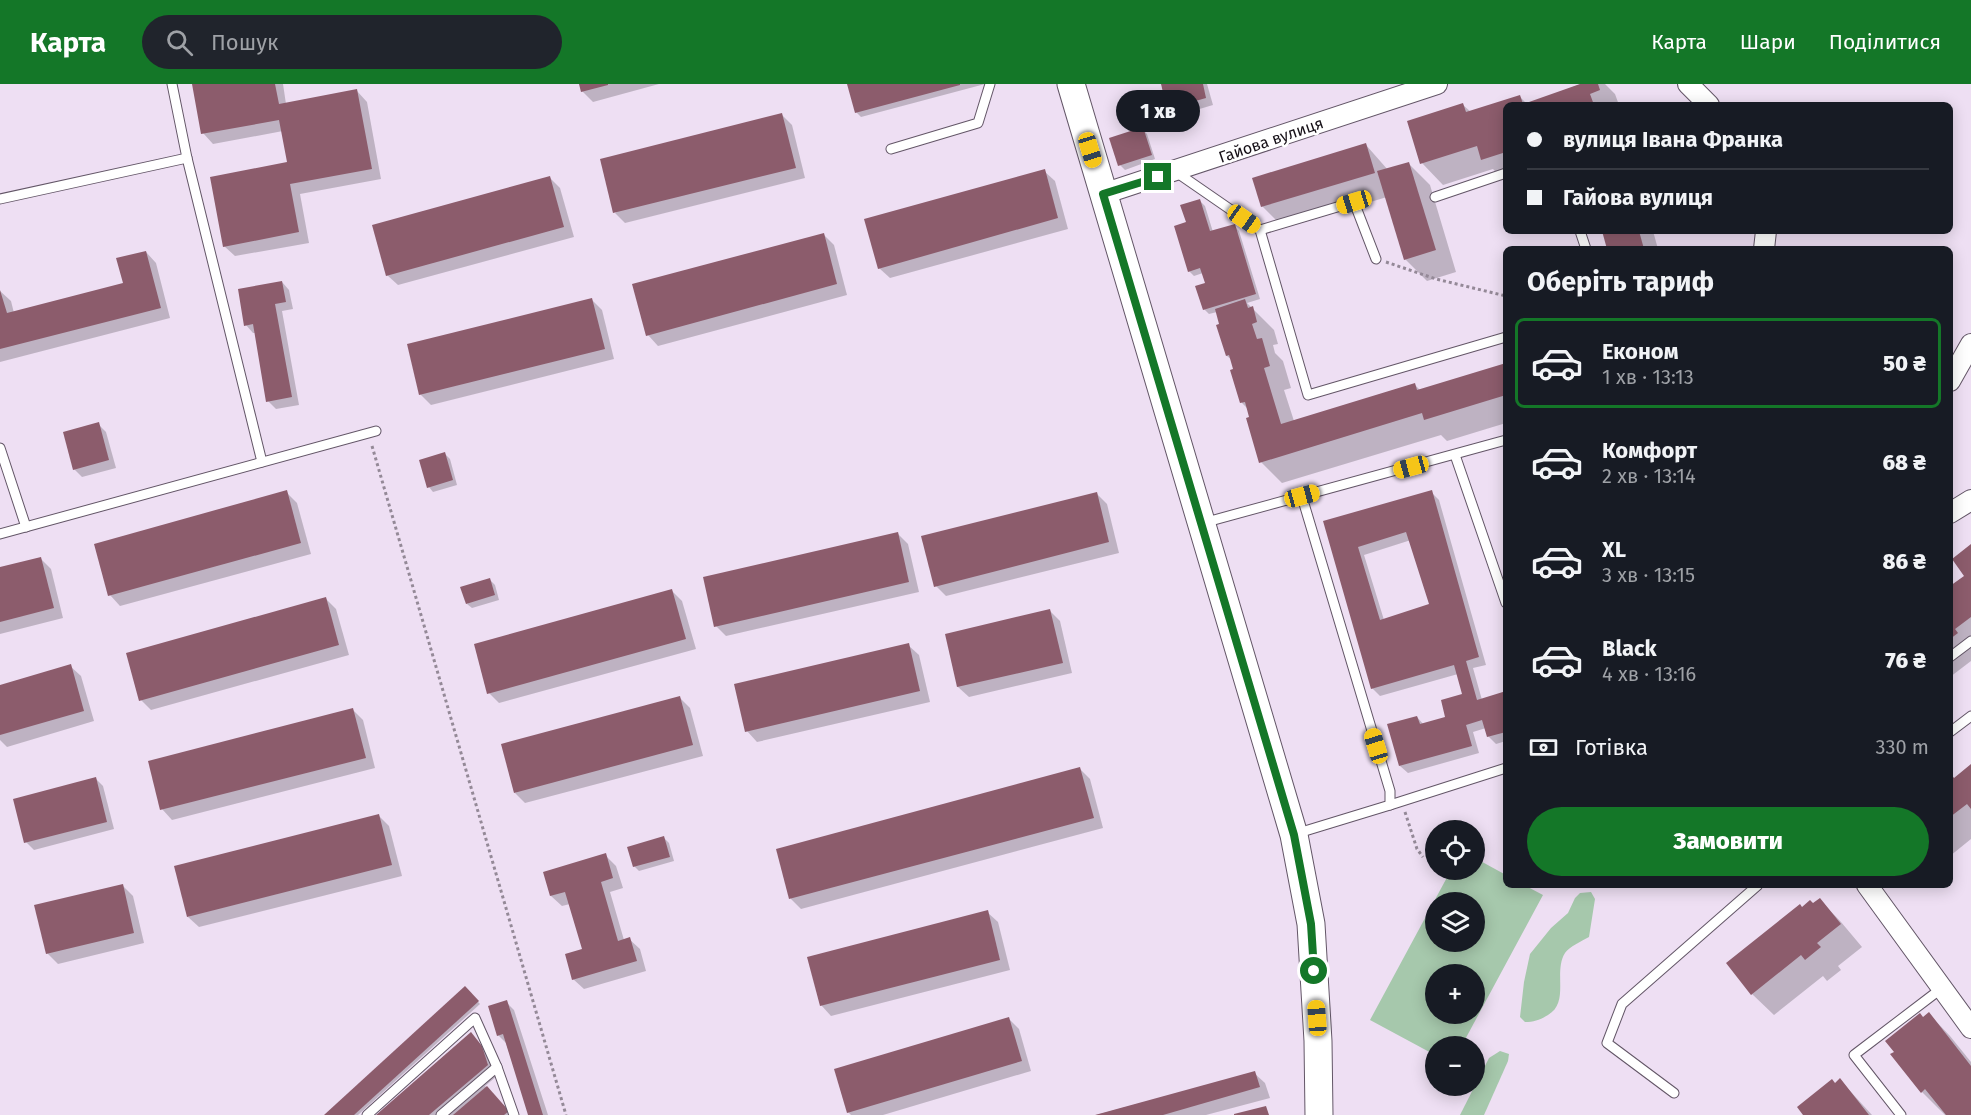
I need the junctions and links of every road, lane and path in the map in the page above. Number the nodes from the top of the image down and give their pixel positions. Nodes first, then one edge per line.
1 (172, 84) edge
2 (990, 84) edge
3 (1071, 84) edge
4 (1437, 84) edge
5 (1688, 84) edge
6 (1706, 102) edge
7 (891, 149) dead end
8 (187, 158) junction
9 (1176, 172) junction
10 (1503, 174) edge
11 (1103, 194) junction
12 (1435, 197) dead end
13 (0, 199) edge
14 (1260, 230) junction
15 (1376, 259) joint
16 (1503, 295) edge
17 (1503, 338) edge
18 (1971, 344) edge
19 (1953, 376) edge
20 (372, 432) joint
21 (1503, 441) edge
22 (0, 448) edge
23 (1455, 455) junction
24 (262, 462) junction
25 (1302, 496) junction
26 (1971, 500) edge
27 (1953, 511) edge
28 (1201, 523) junction
29 (26, 527) junction
30 (0, 534) edge
31 (1503, 594) edge
32 (1971, 641) edge
33 (1953, 655) edge
34 (1971, 716) edge
35 (1953, 730) edge
36 (1503, 769) edge
37 (1402, 802) junction
38 (1390, 805) junction
39 (1294, 835) junction
40 (1423, 857) dead end
41 (1755, 888) edge
42 (1869, 888) edge
43 (1942, 988) junction
44 (1971, 1028) edge
45 (497, 1067) junction
46 (1674, 1093) dead end
47 (367, 1115) edge
48 (441, 1115) edge
49 (514, 1115) edge
50 (566, 1115) edge
51 (1319, 1115) edge
52 (1901, 1115) edge

1 - 8 lane
2 - 7 lane
3 - 11 main road
4 - 9 street, Гайова вулиця
5 - 6 street
8 - 13 lane
8 - 24 lane
9 - 11 street, Гайова вулиця
9 - 14 lane
10 - 12 lane
11 - 28 main road
14 - 15 lane
14 - 17 lane
15 - 16 path
18 - 19 street
20 - 24 lane
20 - 50 path
21 - 23 lane
22 - 29 lane
23 - 25 lane
23 - 31 lane
24 - 29 lane
25 - 28 lane
25 - 38 lane
26 - 27 street
28 - 39 main road
29 - 30 lane
32 - 33 lane
34 - 35 lane
36 - 37 lane
37 - 38 lane
37 - 40 path
38 - 39 lane
39 - 51 main road
41 - 46 lane
42 - 43 street
43 - 44 street
43 - 52 lane
45 - 47 lane
45 - 48 lane
45 - 49 lane

